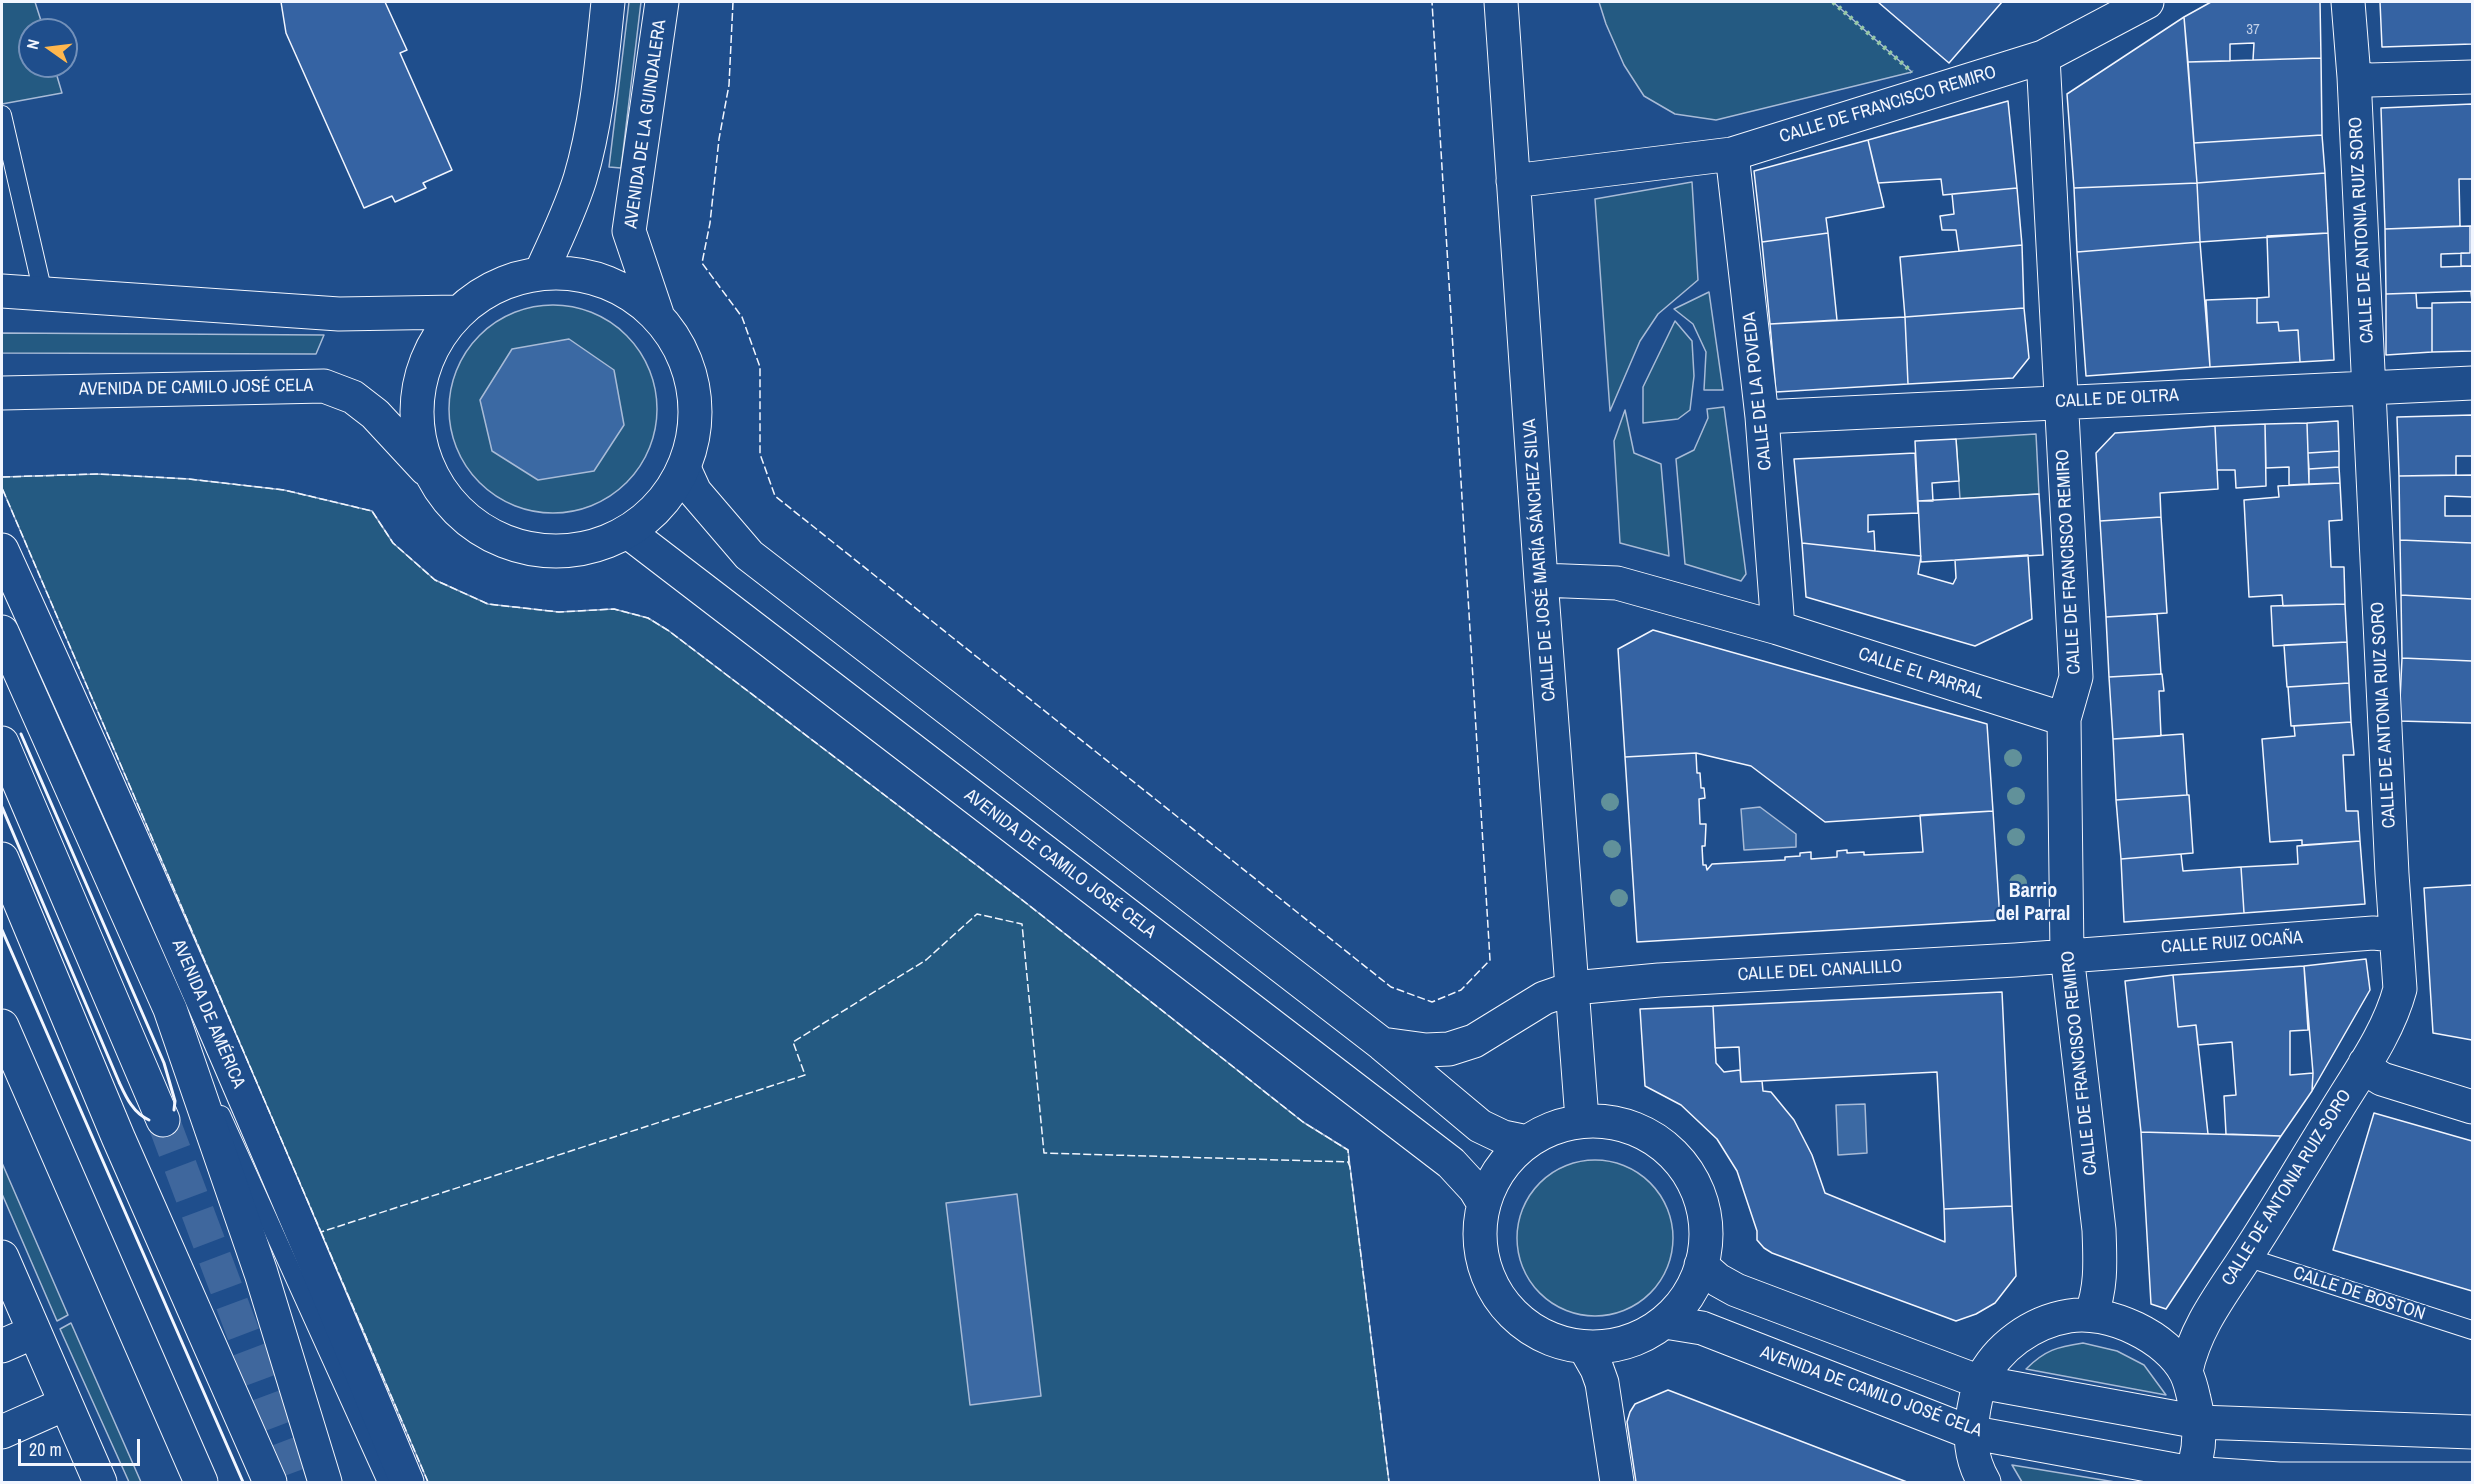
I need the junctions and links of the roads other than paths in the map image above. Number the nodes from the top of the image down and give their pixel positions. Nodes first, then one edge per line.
1 (608, 2) edge
2 (662, 2) edge
3 (1501, 2) edge
4 (2348, 2) edge
5 (2142, 4) edge
6 (2043, 57) junction
7 (2354, 77) junction
8 (2472, 77) edge
9 (2, 114) edge
10 (1732, 154) junction
11 (1513, 181) junction
12 (541, 272) junction
13 (2, 291) edge
14 (43, 293) junction
15 (457, 312) junction
16 (657, 314) junction
17 (2472, 383) edge
18 (2369, 387) junction
19 (2, 393) edge
20 (2061, 402) junction
21 (1762, 417) junction
22 (684, 468) junction
23 (429, 472) junction
24 (628, 532) junction
25 (2, 550) edge
26 (1541, 580) junction
27 (1778, 628) junction
28 (2, 632) edge
29 (2064, 719) junction
30 (2, 743) edge
31 (2, 859) edge
32 (2396, 939) junction
33 (2067, 955) junction
34 (1573, 988) junction
35 (170, 1009) junction
36 (2, 1026) edge
37 (1382, 1044) junction
38 (2365, 1063) junction
39 (2472, 1107) edge
40 (1582, 1119) junction
41 (163, 1120) tunnel mouth
42 (1527, 1142) junction
43 (1484, 1204) junction
44 (2, 1257) edge
45 (2246, 1257) junction
46 (1701, 1265) junction
47 (2091, 1315) junction
48 (1665, 1322) junction
49 (2472, 1330) edge
50 (34, 1332) junction
51 (2, 1346) edge
52 (1585, 1348) junction
53 (2186, 1371) junction
54 (1980, 1382) junction
55 (65, 1404) junction
56 (2199, 1422) junction
57 (2, 1432) edge
58 (1969, 1432) junction
59 (2472, 1432) edge
60 (2189, 1478) edge
61 (2472, 1479) edge
62 (100, 1482) edge
63 (201, 1482) edge
64 (270, 1482) edge
65 (325, 1482) edge
66 (387, 1482) edge
67 (407, 1482) edge
68 (1617, 1482) edge
69 (1984, 1482) edge

1 - 12 main road
2 - 16 main road, AVENIDA DE LA GUINDALERA
3 - 11 main road, CALLE DE JOSÉ MARÍA SÁNCHEZ SILVA
4 - 7 main road, CALLE DE ANTONIA RUIZ SORO
5 - 6 main road, CALLE DE FRANCISCO REMIRO
6 - 10 main road, CALLE DE FRANCISCO REMIRO
6 - 20 main road, CALLE DE FRANCISCO REMIRO
7 - 8 main road
7 - 18 main road, CALLE DE ANTONIA RUIZ SORO
9 - 14 lane
10 - 11 main road, CALLE DE FRANCISCO REMIRO
10 - 21 main road, CALLE DE LA POVEDA
11 - 26 main road, CALLE DE JOSÉ MARÍA SÁNCHEZ SILVA
12 - 15 main road
12 - 16 main road
13 - 14 main road
14 - 15 main road
15 - 23 main road
16 - 22 main road
17 - 18 main road, CALLE DE OLTRA
18 - 20 main road, CALLE DE OLTRA
18 - 32 main road, CALLE DE ANTONIA RUIZ SORO
19 - 23 main road, AVENIDA DE CAMILO JOSÉ CELA
20 - 21 main road, CALLE DE OLTRA
20 - 29 main road, CALLE DE FRANCISCO REMIRO
21 - 27 main road, CALLE DE LA POVEDA
22 - 24 main road
22 - 37 main road
23 - 24 main road
24 - 43 main road, AVENIDA DE CAMILO JOSÉ CELA
25 - 67 main road, AVENIDA DE AMÉRICA
26 - 27 main road, CALLE EL PARRAL
26 - 34 main road, CALLE DE JOSÉ MARÍA SÁNCHEZ SILVA
27 - 29 main road, CALLE EL PARRAL
28 - 35 main road
29 - 33 main road, CALLE DE FRANCISCO REMIRO
30 - 41 main road
31 - 64 main road
32 - 33 main road, CALLE RUIZ OCAÑA
32 - 38 main road, CALLE DE ANTONIA RUIZ SORO
33 - 34 main road, CALLE DEL CANALILLO
33 - 47 main road, CALLE DE FRANCISCO REMIRO
34 - 37 main road, CALLE DEL CANALILLO
34 - 40 main road, CALLE DE JOSÉ MARÍA SÁNCHEZ SILVA
35 - 65 main road
35 - 66 lane
36 - 63 main road
37 - 42 main road
38 - 39 main road
38 - 45 main road, CALLE DE ANTONIA RUIZ SORO
40 - 42 main road
40 - 46 main road
42 - 43 main road
43 - 52 main road
44 - 50 main road
45 - 49 lane, CALLE DE BOSTON
45 - 53 main road, CALLE DE ANTONIA RUIZ SORO
46 - 48 main road
46 - 54 main road
47 - 53 main road
47 - 54 main road
48 - 52 main road
48 - 58 main road, AVENIDA DE CAMILO JOSÉ CELA
50 - 51 main road
50 - 55 main road
52 - 68 main road
53 - 56 main road
54 - 56 main road
54 - 58 main road
55 - 57 main road
55 - 62 main road
56 - 59 main road
56 - 60 main road
58 - 60 main road, AVENIDA DE CAMILO JOSÉ CELA
58 - 69 main road
60 - 61 main road, AVENIDA DE CAMILO JOSÉ CELA

